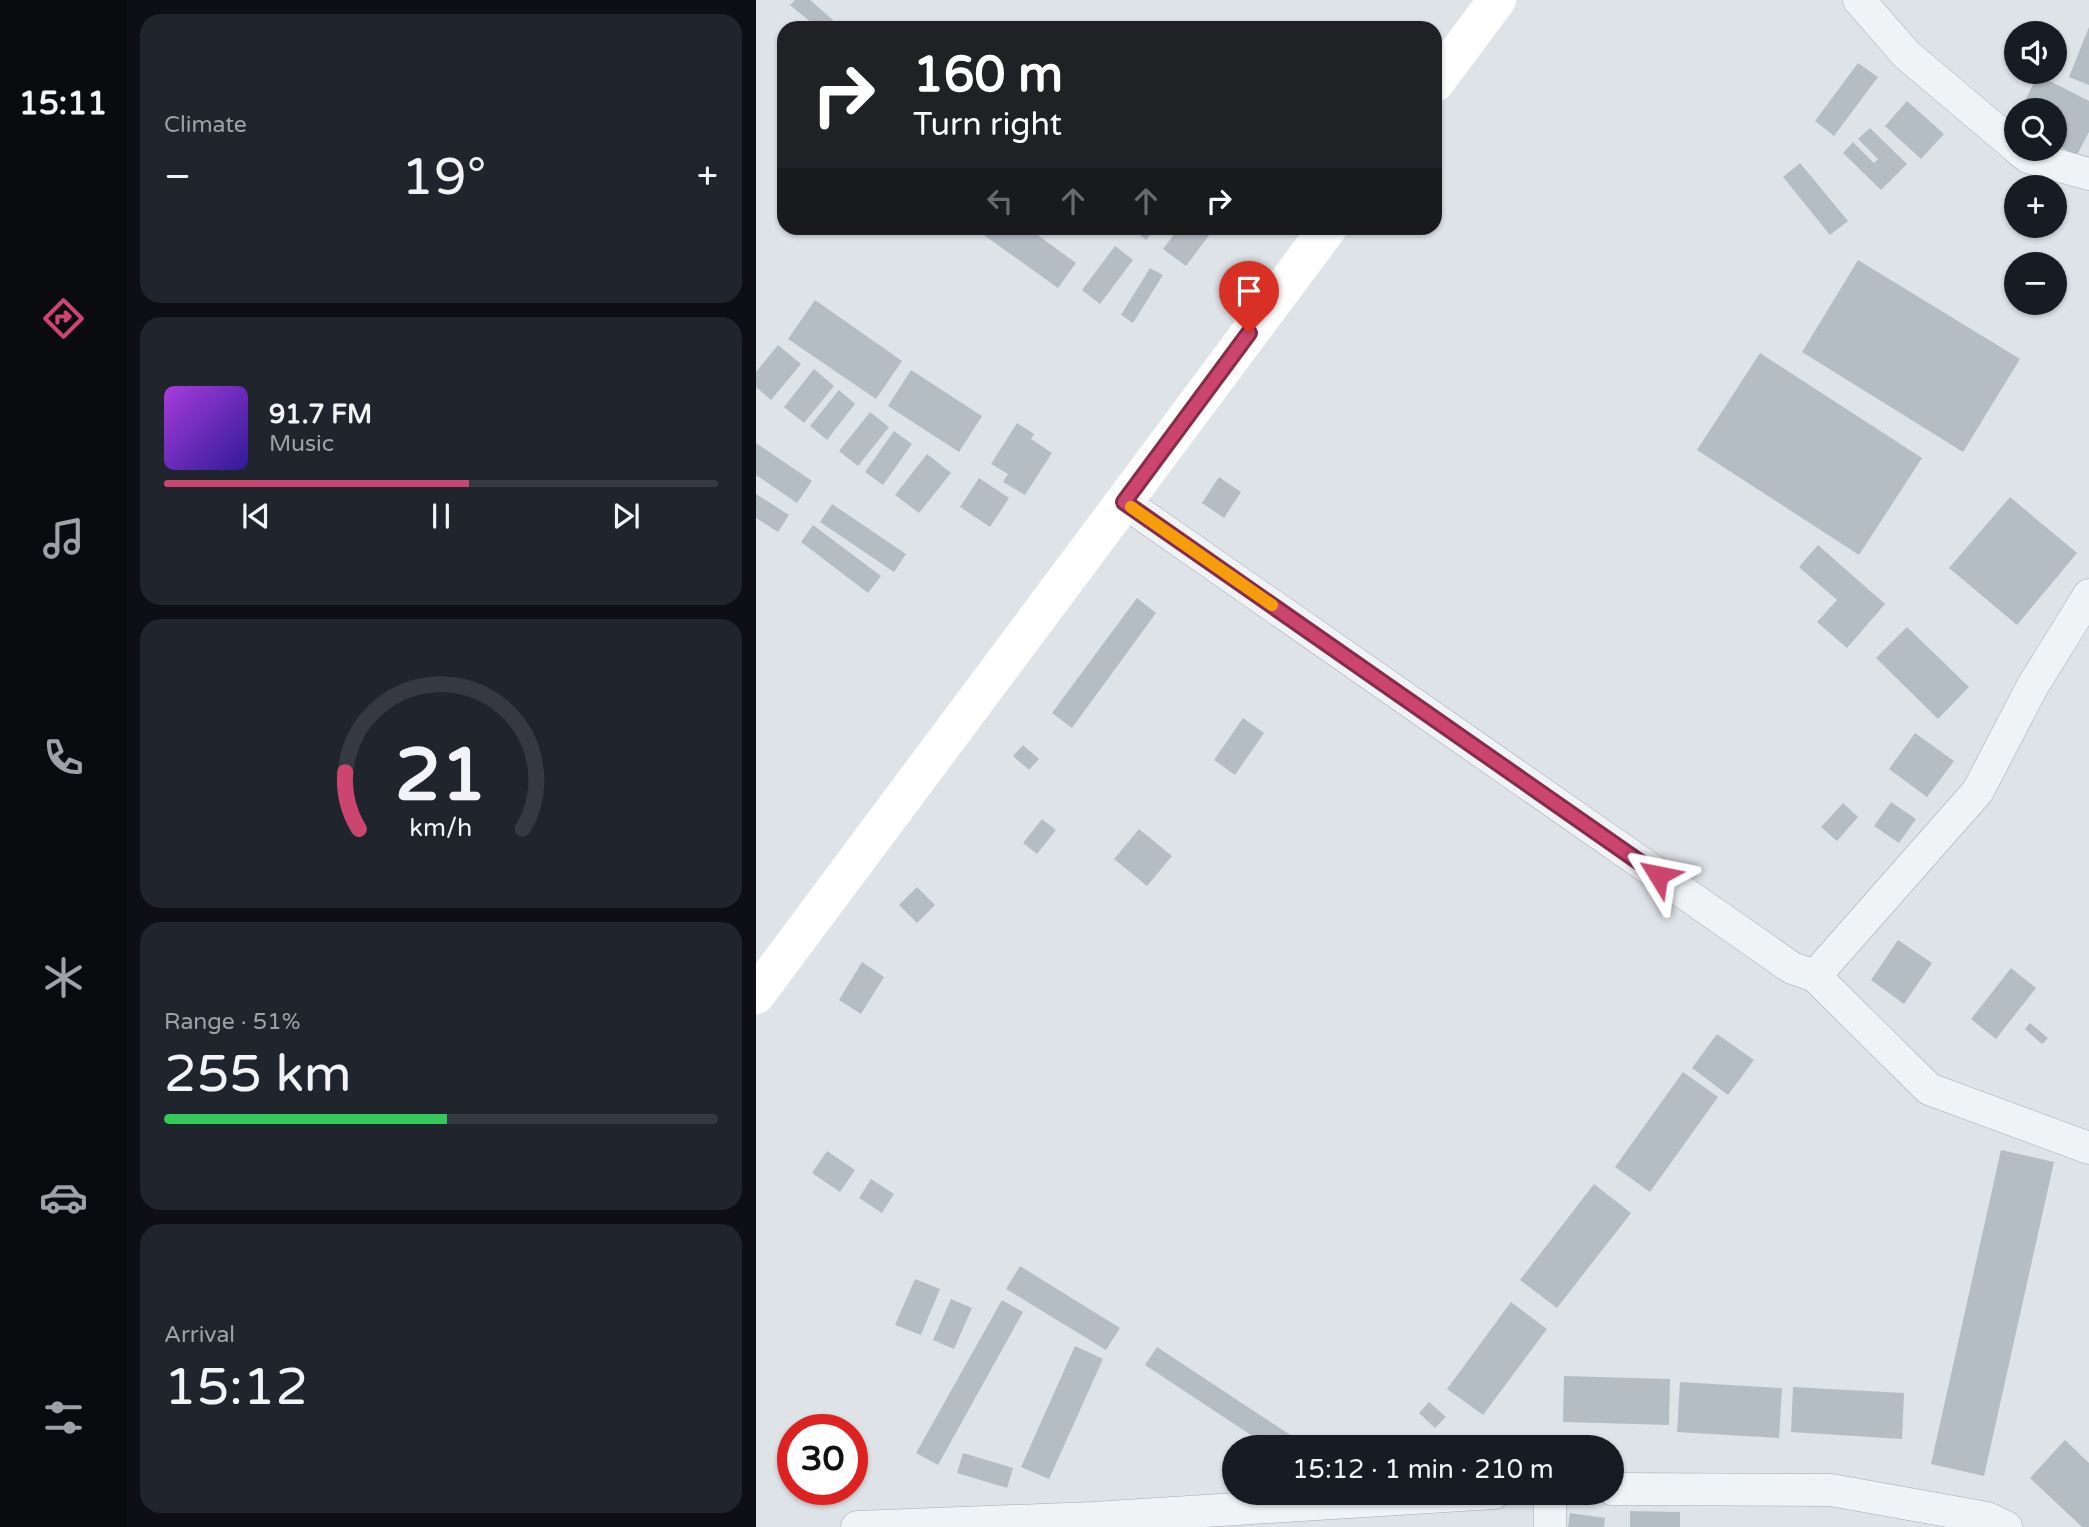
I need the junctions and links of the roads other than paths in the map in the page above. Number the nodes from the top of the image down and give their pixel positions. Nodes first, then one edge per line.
1 (1497, 0) edge
2 (1859, 0) edge
3 (1442, 74) edge
4 (2004, 137) edge
5 (2042, 161) edge
6 (2089, 174) edge
7 (1323, 235) edge
8 (1124, 502) junction
9 (2089, 595) edge
10 (1815, 976) junction
11 (756, 995) edge
12 (2089, 1148) edge
13 (1624, 1489) edge
14 (1419, 1505) edge
15 (1550, 1505) edge
16 (1357, 1515) edge
17 (857, 1527) edge
18 (1550, 1527) edge
19 (2006, 1527) edge

1 - 3 main road
2 - 4 street
5 - 6 street
7 - 8 main road
8 - 10 street
8 - 11 main road
9 - 10 street
10 - 12 street
13 - 19 street
14 - 16 street
15 - 18 street
16 - 17 street

